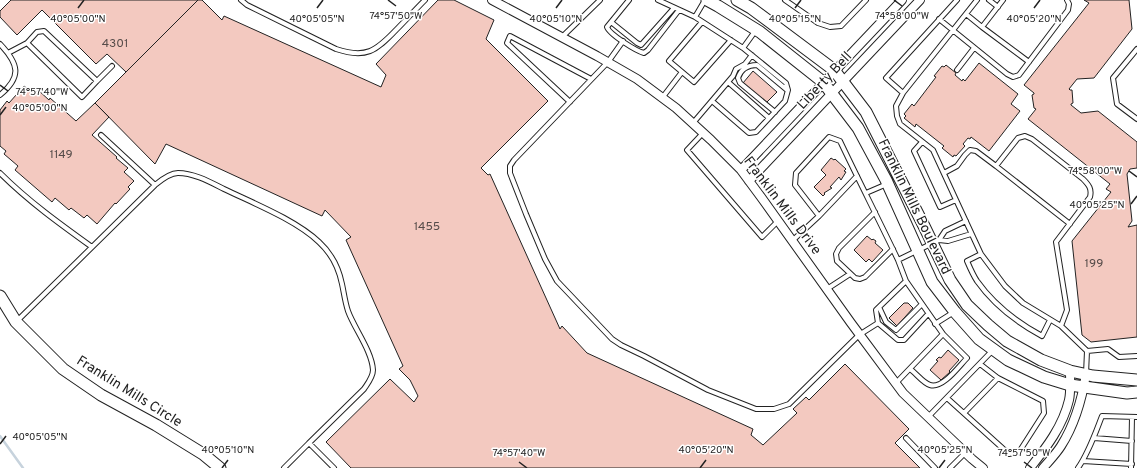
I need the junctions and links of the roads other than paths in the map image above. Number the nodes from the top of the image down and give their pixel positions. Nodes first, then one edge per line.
1 (240, 0) edge
2 (425, 0) edge
3 (492, 0) edge
4 (600, 0) edge
5 (629, 0) edge
6 (658, 0) edge
7 (706, 0) edge
8 (737, 0) edge
9 (785, 0) edge
10 (866, 0) edge
11 (902, 0) edge
12 (920, 0) edge
13 (957, 0) edge
14 (990, 0) edge
15 (1003, 0) edge
16 (1067, 0) edge
17 (975, 1) edge
18 (998, 7) junction
19 (677, 9) junction
20 (966, 14) junction
21 (695, 17) junction
22 (939, 19) junction
23 (611, 22) junction
24 (702, 22) junction
25 (982, 27) junction
26 (756, 30) junction
27 (952, 31) junction
28 (562, 37) junction
29 (731, 40) junction
30 (623, 41) junction
31 (27, 43) junction
32 (0, 44) edge
33 (743, 48) junction
34 (974, 48) junction
35 (1137, 49) edge
36 (8, 53) junction
37 (752, 55) junction
38 (608, 62) junction
39 (1029, 62) junction
40 (112, 66) dead end
41 (834, 70) junction
42 (957, 70) dead end
43 (682, 72) junction
44 (591, 80) junction
45 (97, 81) junction
46 (843, 81) junction
47 (728, 82) junction
48 (823, 82) junction
49 (788, 90) junction
50 (832, 93) junction
51 (903, 93) junction
52 (0, 95) edge
53 (662, 98) junction
54 (712, 101) junction
55 (570, 102) junction
56 (775, 112) junction
57 (769, 118) junction
58 (1137, 119) edge
59 (693, 123) junction
60 (703, 132) junction
61 (100, 135) dead end
62 (922, 142) junction
63 (996, 166) junction
64 (741, 170) junction
65 (0, 173) edge
66 (944, 173) junction
67 (857, 176) junction
68 (749, 181) junction
69 (888, 184) junction
70 (155, 185) junction
71 (866, 193) junction
72 (956, 200) junction
73 (875, 212) junction
74 (819, 216) junction
75 (778, 221) junction
76 (966, 221) junction
77 (1070, 224) junction
78 (971, 234) junction
79 (792, 241) junction
80 (935, 241) junction
81 (92, 247) junction
82 (893, 249) junction
83 (918, 250) junction
84 (981, 254) junction
85 (898, 260) junction
86 (850, 274) junction
87 (906, 281) junction
88 (827, 289) junction
89 (0, 296) edge
90 (922, 304) junction
91 (879, 307) junction
92 (955, 312) junction
93 (928, 314) junction
94 (1050, 320) junction
95 (16, 322) junction
96 (878, 323) junction
97 (936, 324) junction
98 (1061, 326) junction
99 (942, 334) junction
100 (859, 335) junction
101 (993, 350) junction
102 (1087, 351) junction
103 (1137, 356) edge
104 (980, 364) junction
105 (910, 368) junction
106 (1070, 372) junction
107 (1086, 374) junction
108 (998, 378) junction
109 (1137, 380) edge
110 (896, 384) junction
111 (1070, 385) junction
112 (1084, 387) junction
113 (1137, 392) edge
114 (947, 398) junction
115 (964, 413) junction
116 (928, 417) junction
117 (1135, 417) edge
118 (906, 438) dead end
119 (1094, 438) junction
120 (1132, 441) junction
121 (309, 443) junction
122 (965, 453) junction
123 (1083, 461) junction
124 (1132, 466) edge
125 (980, 467) edge
126 (220, 468) edge
127 (284, 468) edge
128 (334, 468) edge
129 (935, 468) edge
130 (950, 468) edge
131 (1030, 468) edge
132 (1043, 468) edge
133 (1078, 468) edge

1 - 2 lane
3 - 28 street, Franklin Mills Drive
4 - 28 lane
5 - 23 lane
6 - 19 lane
7 - 21 lane
7 - 26 street, Franklin Mills Boulevard
8 - 41 street, Franklin Mills Boulevard
9 - 10 lane
11 - 41 street, Liberty Bell
12 - 46 street, Liberty Bell
13 - 22 lane
14 - 18 lane
15 - 18 lane
16 - 39 lane
17 - 20 lane
18 - 25 lane
19 - 21 lane
19 - 23 lane
19 - 30 lane
20 - 25 lane
20 - 27 lane
21 - 24 lane
22 - 27 lane
22 - 51 lane
23 - 30 lane
24 - 29 lane
24 - 43 lane
25 - 39 lane
26 - 33 lane
26 - 48 street, Franklin Mills Boulevard
27 - 34 lane
27 - 51 lane
28 - 38 street, Franklin Mills Drive
29 - 33 lane
29 - 43 lane
30 - 38 lane
31 - 36 lane
31 - 45 lane
31 - 45 lane
32 - 36 lane
33 - 37 lane
34 - 39 lane
34 - 42 lane
35 - 58 lane
36 - 52 lane
37 - 47 lane
37 - 49 lane
38 - 44 lane
38 - 53 street, Franklin Mills Drive
40 - 45 lane
41 - 46 street, Franklin Mills Boulevard
41 - 48 street, Liberty Bell
43 - 53 lane
44 - 55 lane
44 - 55 lane
46 - 50 street, Liberty Bell
46 - 80 street, Franklin Mills Boulevard
47 - 54 lane
47 - 57 lane
48 - 50 street, Franklin Mills Boulevard
48 - 64 street, Liberty Bell
49 - 56 lane
49 - 56 lane
50 - 68 street, Liberty Bell
50 - 69 street, Franklin Mills Boulevard
51 - 62 lane
53 - 59 street, Franklin Mills Drive
54 - 57 lane
54 - 59 lane
55 - 100 lane
56 - 57 lane
59 - 60 street, Franklin Mills Drive
60 - 64 street, Franklin Mills Drive
60 - 75 lane
61 - 70 lane
62 - 66 lane
62 - 72 lane
63 - 66 lane
63 - 77 lane
63 - 77 lane
64 - 68 street, Franklin Mills Drive
65 - 81 lane
66 - 72 lane
67 - 71 lane
67 - 74 lane
67 - 74 lane
68 - 75 street, Franklin Mills Drive
69 - 71 lane
69 - 83 street, Franklin Mills Boulevard
70 - 81 lane
70 - 121 lane
71 - 73 lane
72 - 76 lane
73 - 82 lane
73 - 86 lane
74 - 79 lane
75 - 79 street, Franklin Mills Drive
76 - 78 lane
76 - 80 lane
77 - 98 lane
78 - 80 lane
78 - 84 lane
79 - 88 street, Franklin Mills Drive
80 - 83 lane
80 - 106 street, Franklin Mills Boulevard
81 - 95 lane
82 - 85 lane
82 - 86 lane
83 - 85 lane
83 - 92 street, Franklin Mills Boulevard
84 - 94 lane
84 - 94 lane
85 - 87 lane
86 - 88 lane
87 - 90 lane
87 - 91 lane
88 - 100 street, Franklin Mills Drive
89 - 95 street, Franklin Mills Circle
90 - 91 lane
90 - 93 lane
91 - 96 lane
92 - 97 lane
92 - 101 street, Franklin Mills Boulevard
93 - 96 lane
93 - 97 lane
94 - 98 lane
95 - 126 street, Franklin Mills Circle
96 - 100 lane
97 - 99 lane
98 - 102 lane
99 - 105 lane
99 - 105 lane
100 - 110 street, Franklin Mills Drive
101 - 104 lane
101 - 111 street, Franklin Mills Boulevard
102 - 103 lane
102 - 107 lane
104 - 108 lane
104 - 114 lane
105 - 110 lane
106 - 107 street, Franklin Mills Boulevard
106 - 111 street
107 - 109 street, Franklin Mills Boulevard
107 - 112 street
108 - 115 lane
108 - 115 lane
110 - 116 street, Franklin Mills Drive
111 - 112 street, Franklin Mills Boulevard
111 - 131 street
112 - 113 street, Franklin Mills Boulevard
112 - 132 street
114 - 115 lane
114 - 116 lane
116 - 122 street, Franklin Mills Drive
117 - 119 lane
117 - 120 lane
118 - 129 lane
119 - 120 lane
119 - 123 lane
120 - 124 lane
121 - 127 lane
121 - 128 lane
122 - 125 street, Franklin Mills Drive
122 - 130 lane
123 - 124 lane
123 - 133 lane

